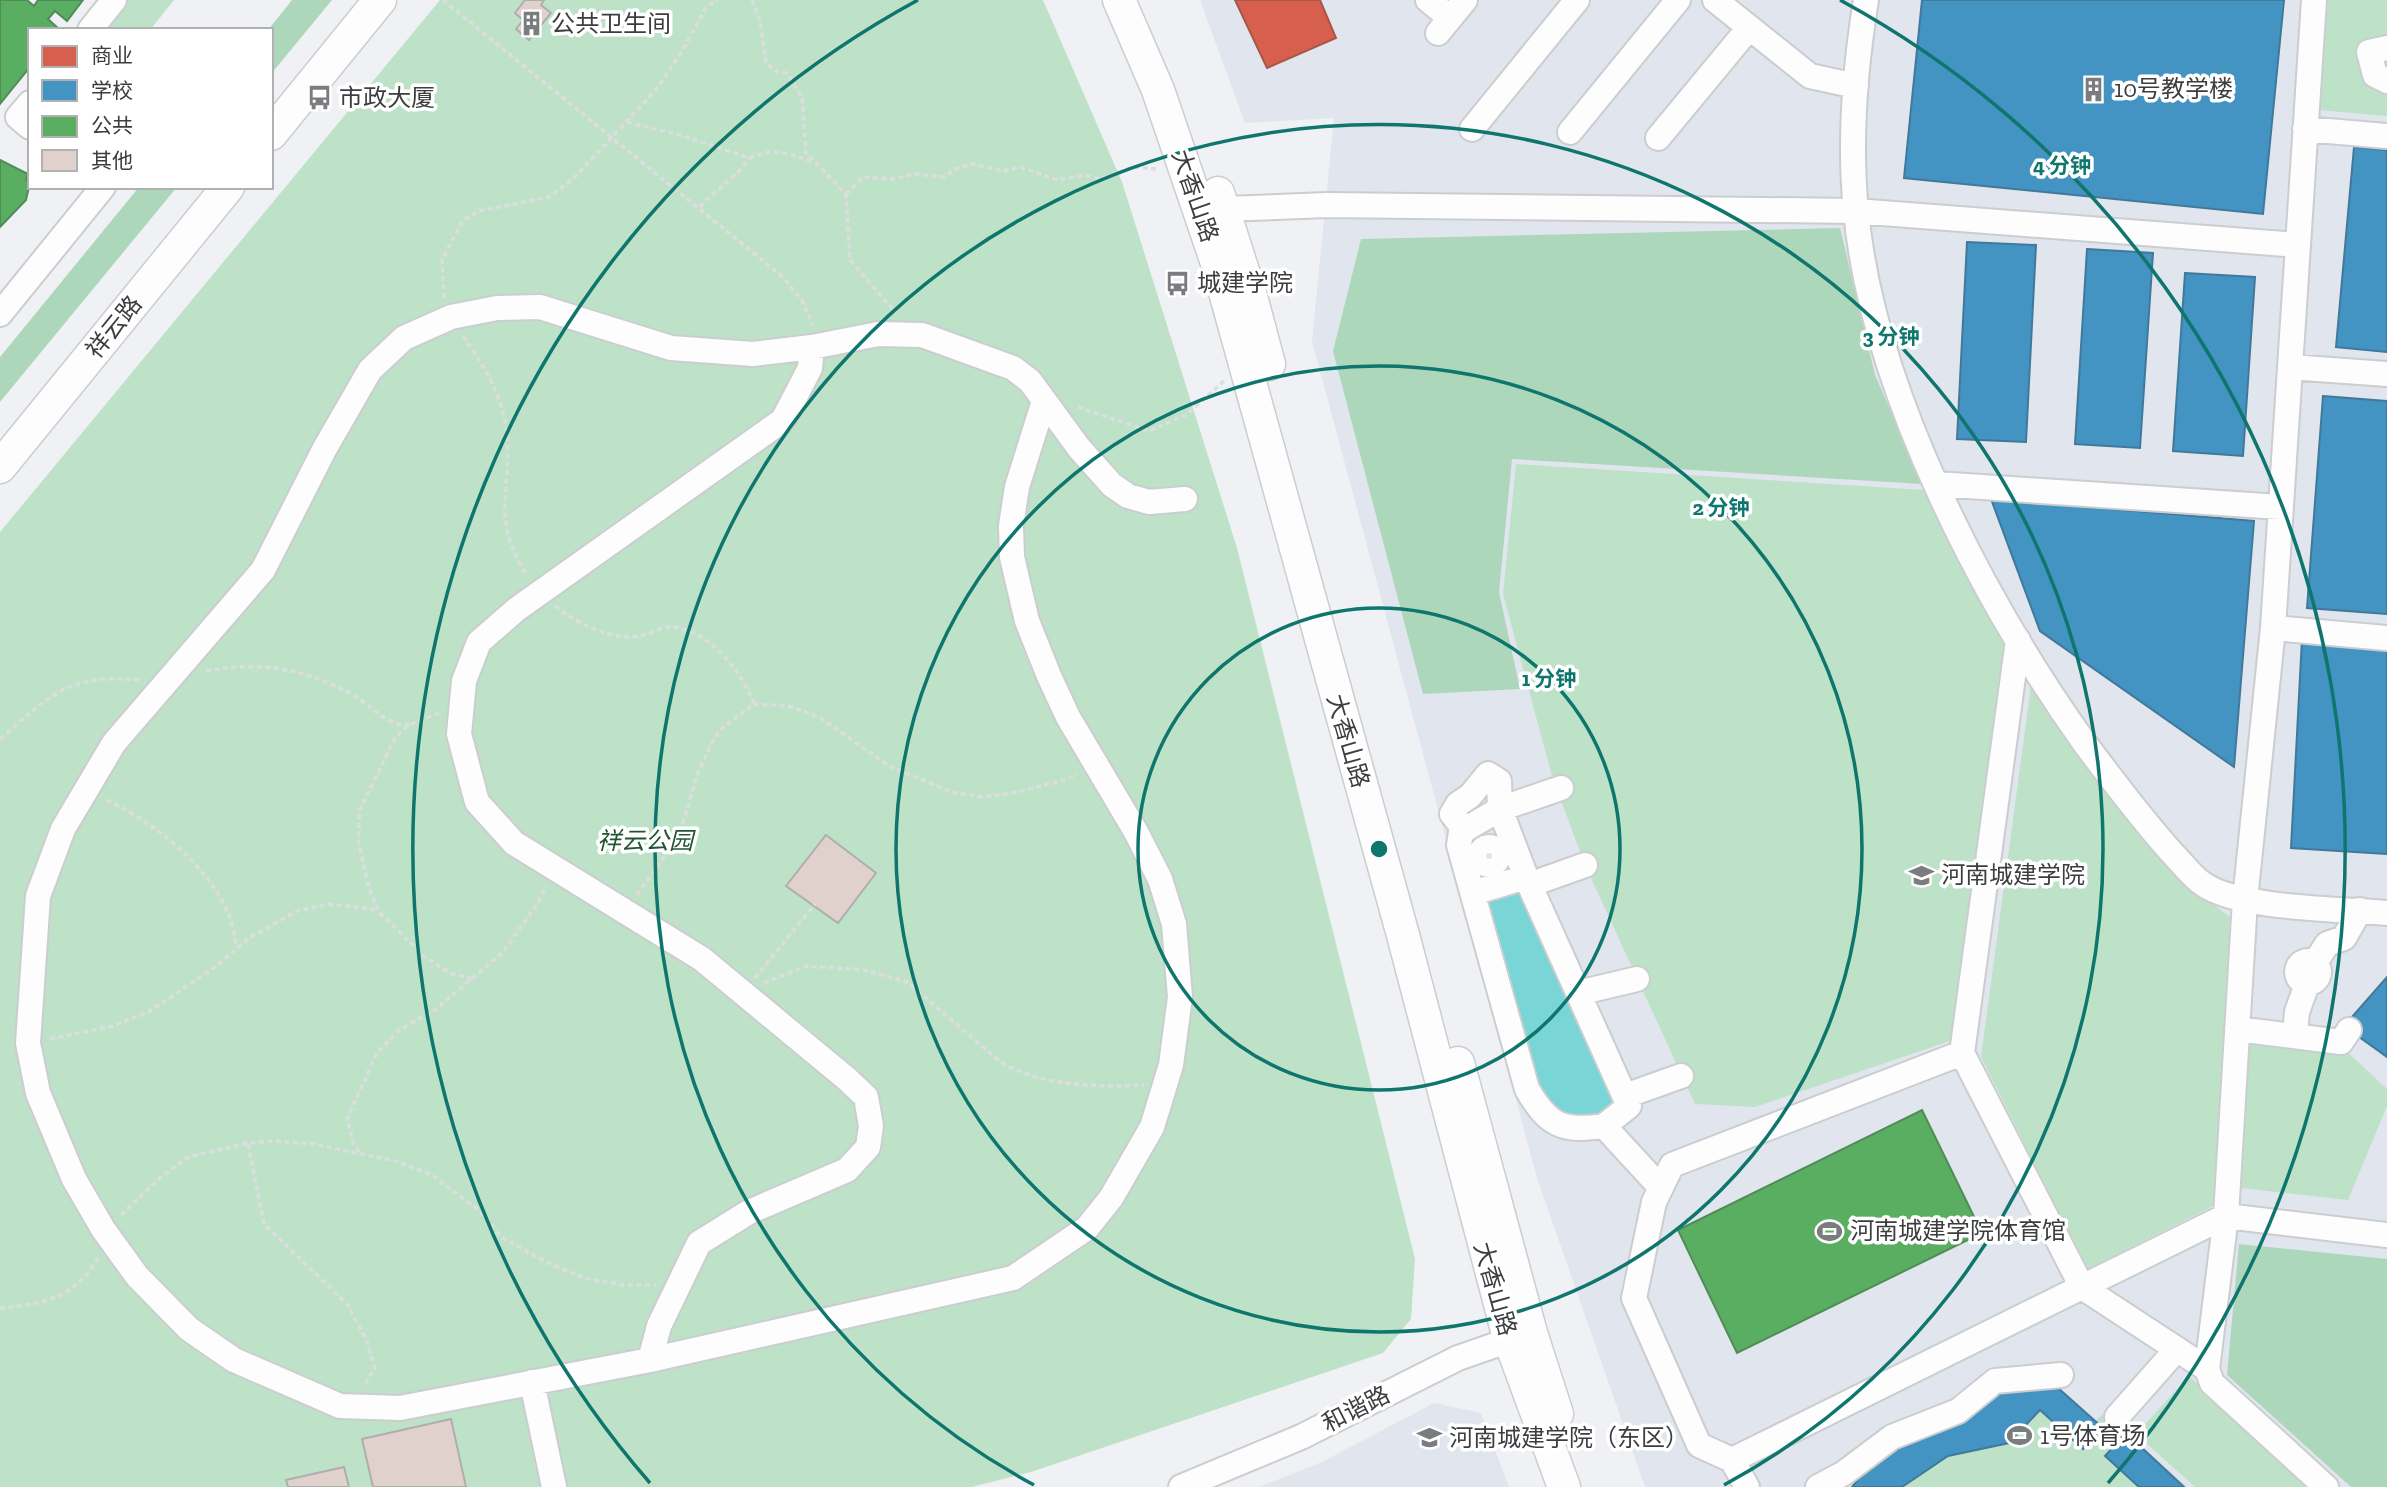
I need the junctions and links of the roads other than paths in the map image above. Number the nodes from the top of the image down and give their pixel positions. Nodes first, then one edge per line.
1 (114, 0) edge
2 (380, 0) edge
3 (1119, 0) edge
4 (1143, 0) edge
5 (1428, 0) edge
6 (1577, 0) edge
7 (1678, 0) edge
8 (1715, 0) edge
9 (1866, 0) edge
10 (2314, 0) edge
11 (1451, 17) edge
12 (92, 28) edge
13 (1749, 28) junction
14 (2387, 48) edge
15 (2387, 81) edge
16 (1856, 86) junction
17 (28, 105) edge
18 (28, 125) edge
19 (1472, 129) dead end
20 (2305, 129) junction
21 (273, 132) edge
22 (1570, 132) dead end
23 (2387, 136) edge
24 (1658, 138) dead end
25 (101, 189) edge
26 (226, 189) edge
27 (1856, 211) junction
28 (1213, 213) junction
29 (2298, 245) junction
30 (4, 301) edge
31 (811, 347) junction
32 (2290, 367) junction
33 (2387, 374) edge
34 (1044, 401) junction
35 (0, 467) edge
36 (1937, 484) junction
37 (1185, 499) dead end
38 (2280, 507) junction
39 (2273, 628) junction
40 (2387, 638) edge
41 (2018, 640) junction
42 (1561, 788) dead end
43 (1500, 808) junction
44 (1471, 826) junction
45 (1490, 860) junction
46 (1585, 864) dead end
47 (1527, 881) junction
48 (2245, 900) junction
49 (2360, 910) junction
50 (2387, 913) edge
51 (1637, 979) dead end
52 (1578, 993) junction
53 (2237, 1029) junction
54 (2349, 1030) dead end
55 (2295, 1034) junction
56 (1962, 1054) junction
57 (1681, 1076) dead end
58 (1627, 1101) junction
59 (1604, 1126) junction
60 (1622, 1145) junction
61 (1661, 1188) junction
62 (2226, 1216) junction
63 (2387, 1235) edge
64 (2082, 1287) junction
65 (1520, 1336) junction
66 (2176, 1349) junction
67 (650, 1360) junction
68 (2207, 1369) junction
69 (2061, 1374) dead end
70 (532, 1382) junction
71 (2117, 1417) dead end
72 (1732, 1460) junction
73 (554, 1487) edge
74 (1181, 1487) edge
75 (1564, 1487) edge
76 (1586, 1487) edge
77 (1747, 1487) edge
78 (1818, 1487) edge
79 (2326, 1487) edge

1 - 12 street
2 - 21 main road
3 - 28 main road, 大香山路
4 - 28 main road, 大香山路
5 - 11 street
6 - 19 street
7 - 22 street
8 - 13 street
9 - 16 street
10 - 20 street
13 - 16 street
13 - 24 street
14 - 15 street
16 - 27 street
17 - 18 street
20 - 23 street
20 - 29 street
25 - 30 street
26 - 35 main road, 祥云路
27 - 28 street
27 - 29 street
27 - 36 street
28 - 65 main road, 大香山路
28 - 65 main road, 大香山路
29 - 32 street
31 - 34 street
31 - 67 street
31 - 70 street
32 - 33 street
32 - 38 street
34 - 37 street
34 - 67 street
36 - 38 street
36 - 41 street
38 - 39 street
39 - 40 street
39 - 48 street
41 - 48 street
41 - 56 street
42 - 43 street
43 - 44 street
43 - 44 street
43 - 45 street
44 - 45 street
45 - 47 street
45 - 59 street
46 - 47 street
47 - 52 street
48 - 49 street
48 - 53 street
49 - 50 street
49 - 55 street
51 - 52 street
52 - 58 street
53 - 55 street
53 - 62 street
54 - 55 street
56 - 61 street
56 - 64 street
57 - 58 street
58 - 59 street
58 - 60 street
59 - 60 street
60 - 61 street
61 - 72 street
62 - 63 street
62 - 64 street
62 - 68 street
64 - 66 street
64 - 72 street
65 - 74 street, 和谐路
65 - 75 main road, 大香山路
65 - 76 main road, 大香山路
66 - 68 street
66 - 71 street
67 - 70 street
68 - 79 street
69 - 78 street
70 - 73 street
72 - 77 street

